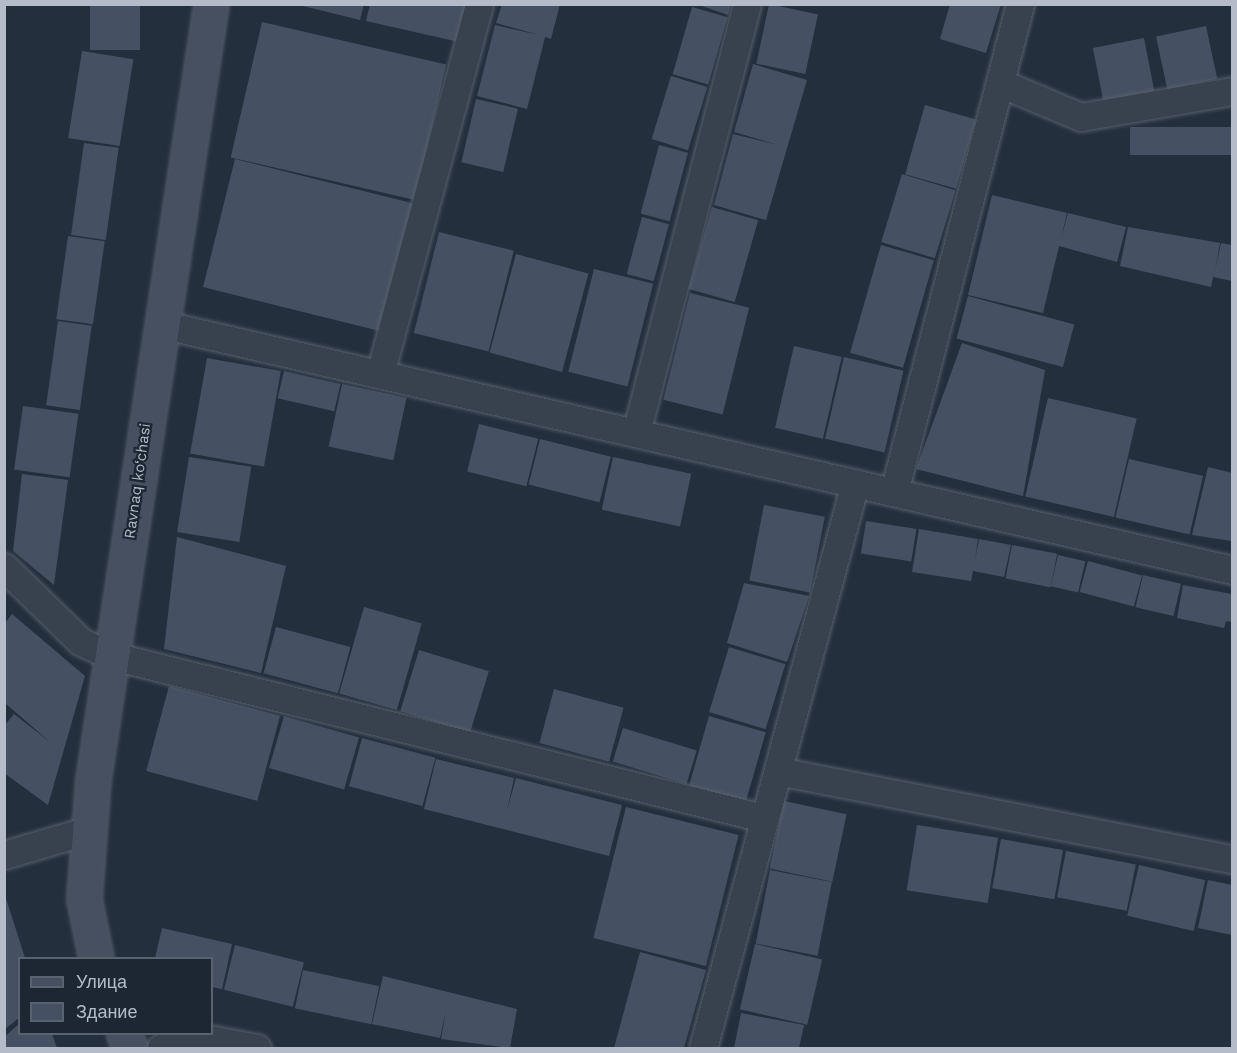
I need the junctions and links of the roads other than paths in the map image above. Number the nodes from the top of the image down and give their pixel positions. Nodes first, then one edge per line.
1 (212, 4) edge
2 (479, 4) edge
3 (747, 4) edge
4 (1020, 4) edge
5 (1000, 83) junction
6 (1233, 91) edge
7 (160, 324) junction
8 (380, 374) junction
9 (636, 433) junction
10 (855, 483) junction
11 (894, 492) junction
12 (4, 567) edge
13 (1233, 570) edge
14 (113, 656) junction
15 (778, 771) junction
16 (763, 819) junction
17 (89, 830) junction
18 (4, 855) edge
19 (1233, 859) edge
20 (96, 957) edge
21 (161, 1048) edge
22 (257, 1048) edge
23 (703, 1048) edge

1 - 7 street, Ravnaq ko‘chasi
2 - 8 street
3 - 9 street
4 - 5 street
5 - 6 street
5 - 11 street
7 - 8 street
7 - 14 street, Ravnaq ko‘chasi
8 - 9 street
9 - 10 street
10 - 11 street
10 - 15 street
11 - 13 street
12 - 14 street
14 - 16 street
14 - 17 street, Ravnaq ko‘chasi
15 - 16 street
15 - 19 street
16 - 23 street
17 - 18 street
17 - 20 street, Ravnaq ko‘chasi
21 - 22 street

